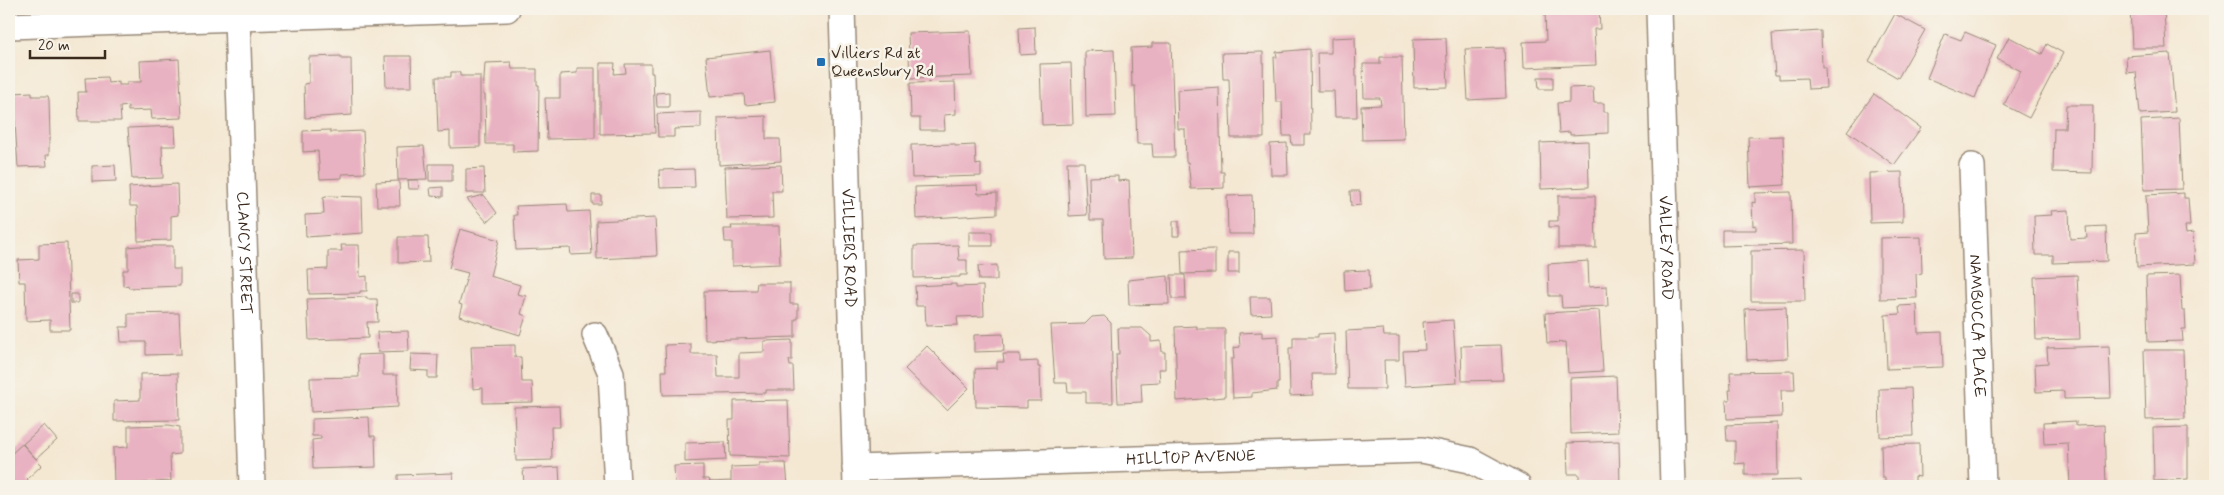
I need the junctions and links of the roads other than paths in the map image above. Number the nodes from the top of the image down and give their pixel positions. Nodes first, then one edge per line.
1 (507, 9) edge
2 (842, 9) edge
3 (1660, 9) edge
4 (237, 18) junction
5 (9, 26) edge
6 (1972, 166) dead end
7 (595, 335) dead end
8 (855, 477) edge
9 (252, 486) edge
10 (617, 486) edge
11 (1518, 486) edge
12 (1673, 486) edge
13 (1983, 486) edge

1 - 4 street
2 - 8 street, VILLIERS ROAD
3 - 12 street, VALLEY ROAD
4 - 5 street
4 - 9 street, CLANCY STREET
6 - 13 street, NAMBUCCA PLACE
7 - 10 street
8 - 11 street, HILLTOP AVENUE

